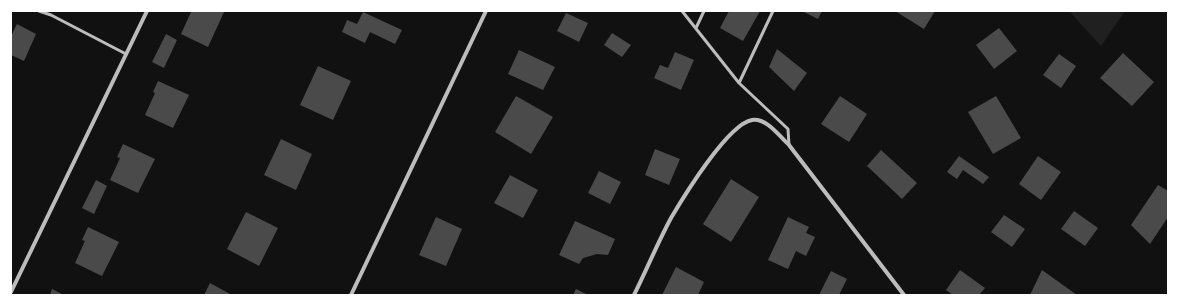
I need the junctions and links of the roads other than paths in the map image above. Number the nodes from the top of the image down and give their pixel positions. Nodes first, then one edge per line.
1 (39, 11) edge
2 (147, 11) edge
3 (486, 11) edge
4 (682, 11) edge
5 (704, 11) edge
6 (773, 11) edge
7 (696, 28) junction
8 (126, 54) junction
9 (739, 83) junction
10 (789, 145) junction
11 (11, 292) edge
12 (351, 295) edge
13 (634, 295) edge
14 (904, 295) edge

1 - 8 lane
2 - 8 street
3 - 12 street
4 - 7 lane
5 - 7 lane
6 - 9 lane
7 - 9 lane
8 - 11 street
9 - 10 lane
10 - 13 street
10 - 14 street

